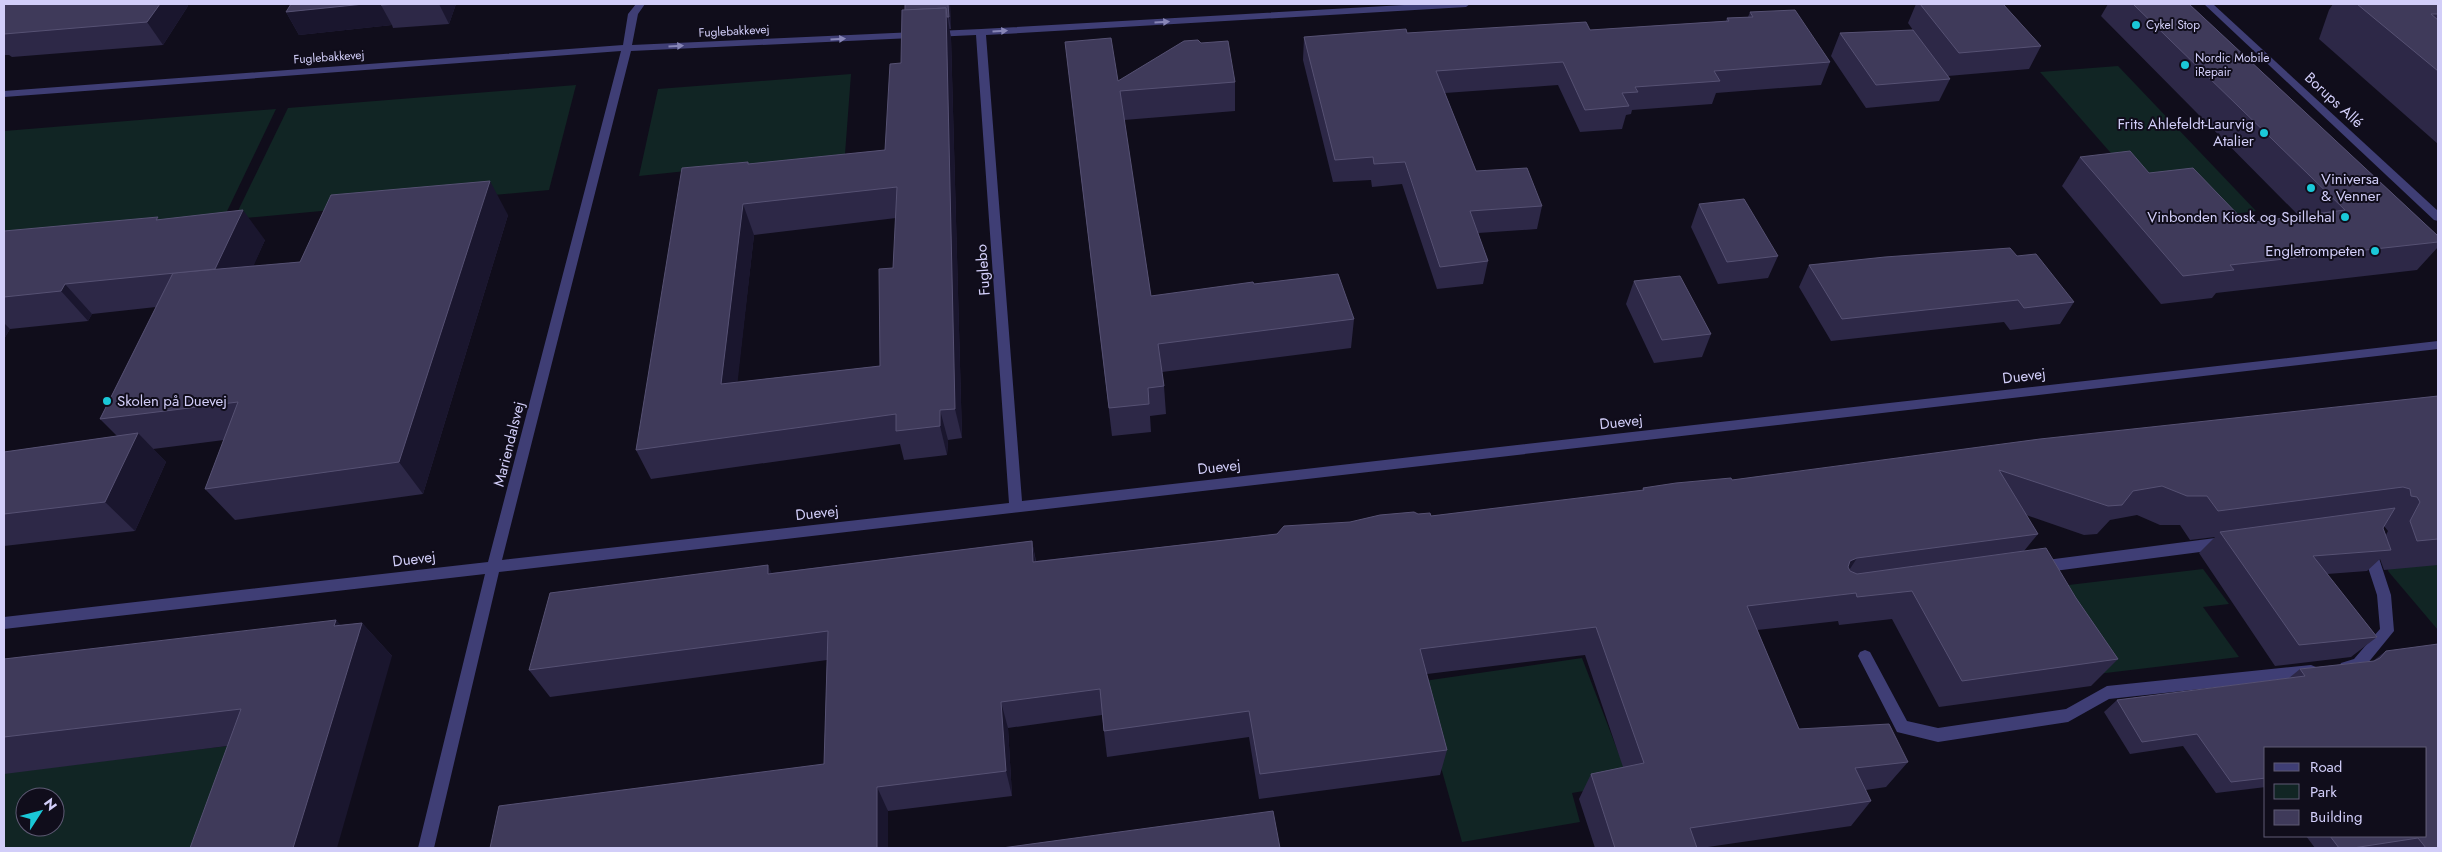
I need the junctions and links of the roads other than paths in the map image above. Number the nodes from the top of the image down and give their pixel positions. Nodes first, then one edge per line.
1 (640, 4) edge
2 (1466, 4) edge
3 (2208, 4) edge
4 (632, 9) edge
5 (981, 32) junction
6 (627, 48) junction
7 (4, 94) edge
8 (2438, 217) edge
9 (2438, 346) edge
10 (1016, 507) junction
11 (2376, 538) edge
12 (2233, 542) edge
13 (494, 566) junction
14 (2026, 569) edge
15 (4, 623) edge
16 (1865, 656) dead end
17 (426, 848) edge

1 - 4 street
5 -> 2 street, Fuglebakkevej
3 - 8 street, Borups Allé
4 - 6 street, Mariendalsvej
6 -> 5 street, Fuglebakkevej
5 - 10 street, Fuglebo
6 - 7 street, Fuglebakkevej
6 - 13 street, Mariendalsvej
9 - 10 street, Duevej
10 - 13 street, Duevej
11 - 16 street
12 - 14 street
13 - 15 street, Duevej
13 - 17 street, Mariendalsvej

